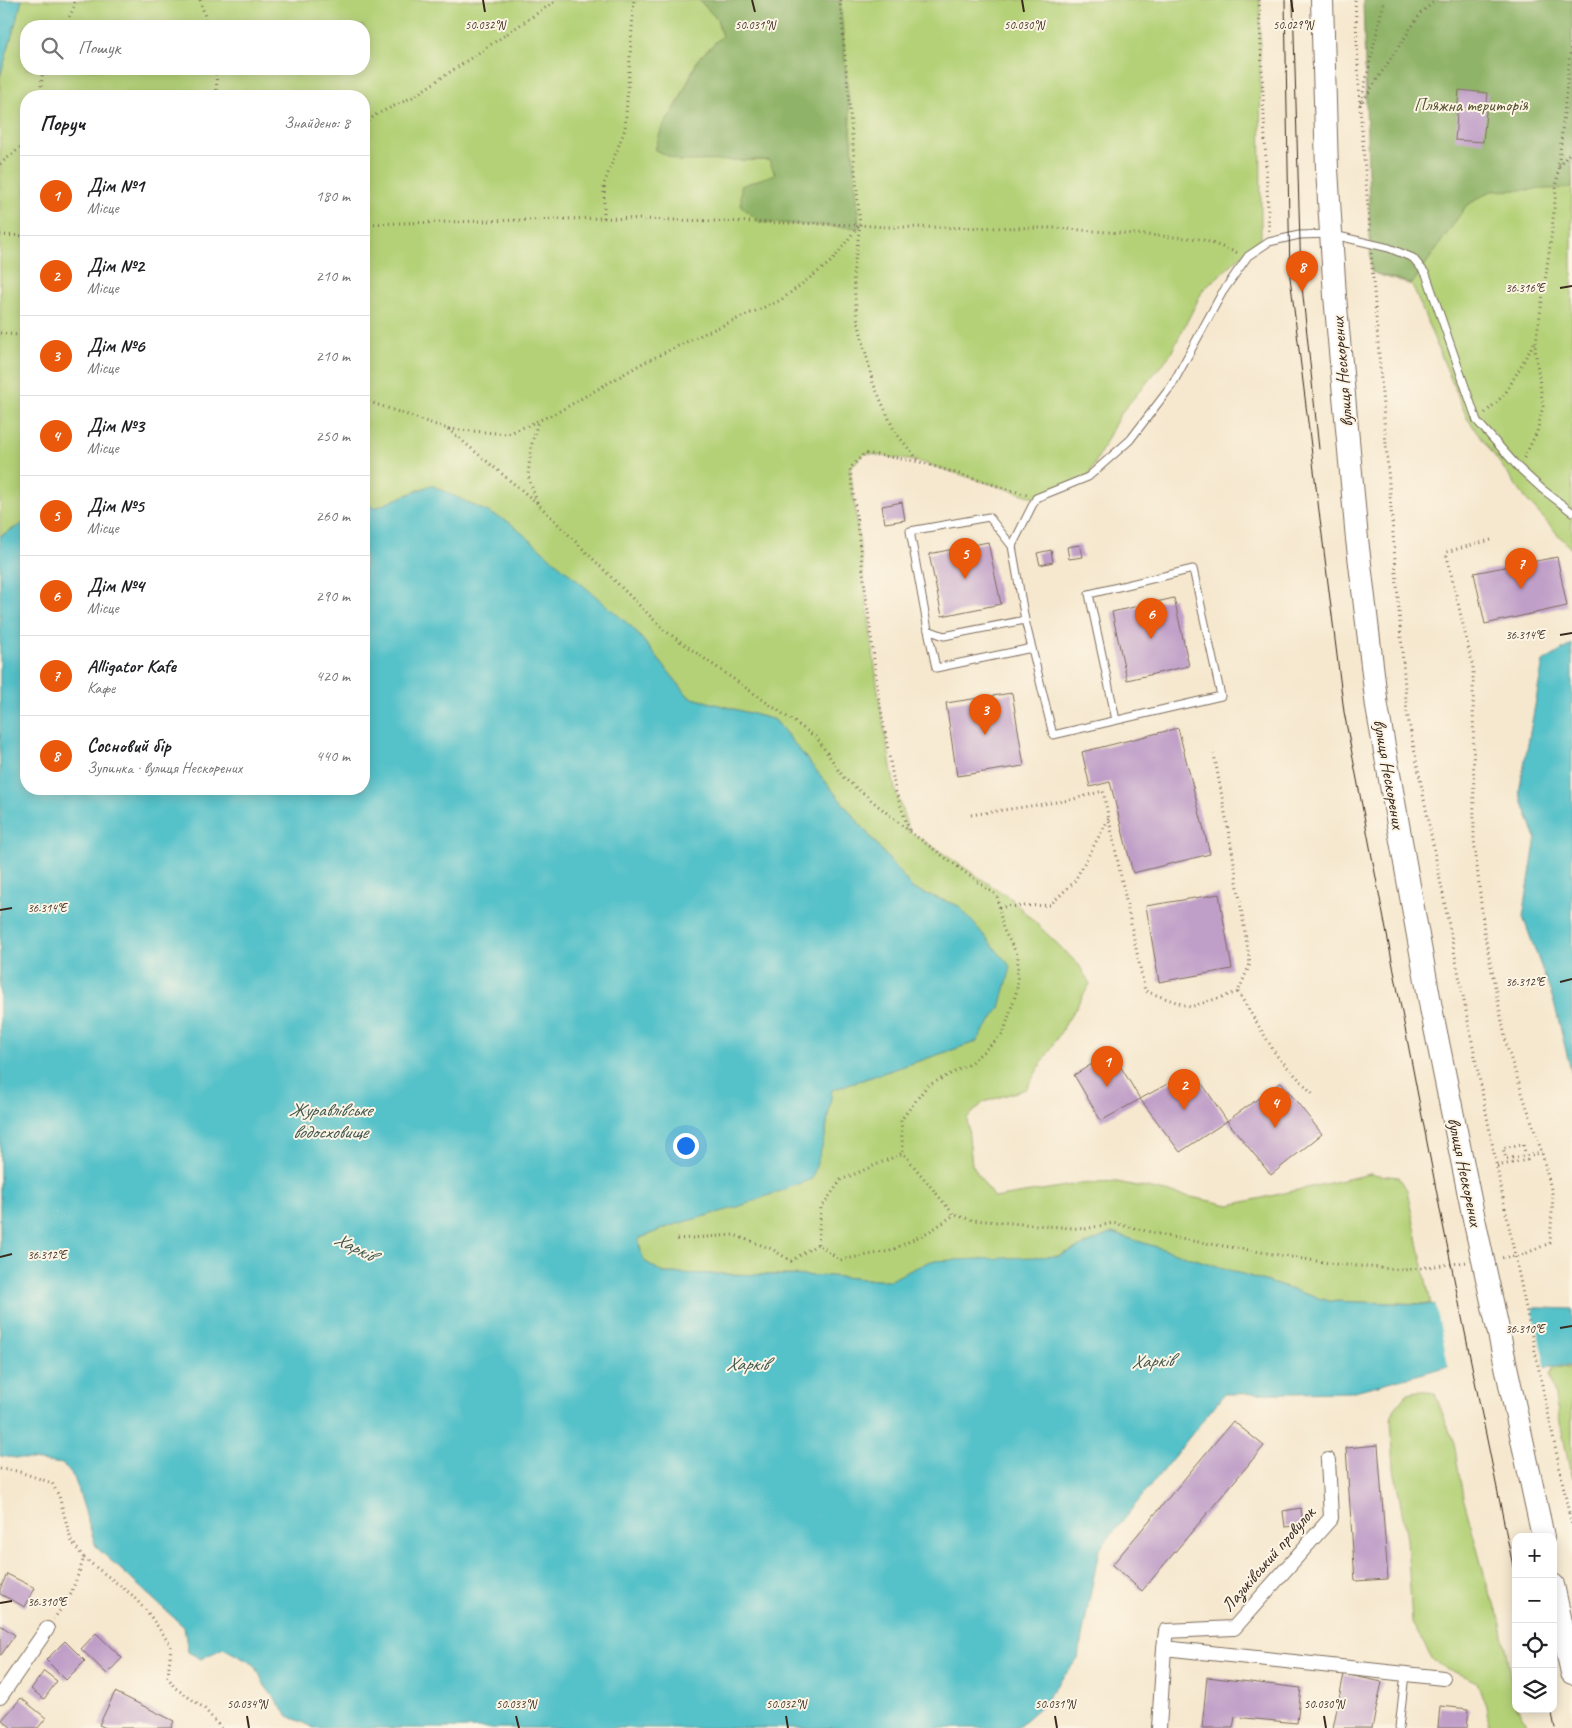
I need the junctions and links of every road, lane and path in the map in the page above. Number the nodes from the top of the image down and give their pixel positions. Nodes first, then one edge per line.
1 (75, 0) edge
2 (200, 0) edge
3 (557, 0) edge
4 (634, 0) edge
5 (840, 0) edge
6 (1259, 0) edge
7 (1322, 0) edge
8 (1355, 0) edge
9 (1384, 0) edge
10 (1436, 0) edge
11 (68, 20) edge
12 (206, 20) edge
13 (1572, 35) edge
14 (42, 75) edge
15 (216, 75) edge
16 (41, 90) edge
17 (217, 90) edge
18 (1360, 106) junction
19 (370, 120) edge
20 (20, 148) edge
21 (1572, 150) edge
22 (0, 164) edge
23 (1558, 168) junction
24 (604, 218) junction
25 (370, 224) edge
26 (860, 224) junction
27 (1330, 234) junction
28 (0, 235) edge
29 (20, 236) edge
30 (1269, 242) junction
31 (1370, 243) junction
32 (1248, 256) junction
33 (2, 332) edge
34 (20, 335) edge
35 (1536, 338) junction
36 (370, 402) edge
37 (538, 421) junction
38 (1477, 421) junction
39 (448, 428) junction
40 (920, 462) junction
41 (1518, 466) junction
42 (1036, 498) junction
43 (537, 503) junction
44 (1572, 512) edge
45 (1491, 540) dead end
46 (1012, 546) junction
47 (1025, 620) junction
48 (928, 630) junction
49 (1032, 648) junction
50 (1116, 720) junction
51 (1214, 754) dead end
52 (971, 814) dead end
53 (1109, 817) junction
54 (909, 831) junction
55 (999, 907) junction
56 (1238, 992) junction
57 (1313, 1094) dead end
58 (903, 1153) junction
59 (1542, 1153) junction
60 (1497, 1166) junction
61 (954, 1215) junction
62 (677, 1239) dead end
63 (818, 1244) junction
64 (1495, 1258) dead end
65 (1476, 1261) dead end
66 (1328, 1460) dead end
67 (0, 1469) edge
68 (1572, 1525) edge
69 (1541, 1528) edge
70 (84, 1558) junction
71 (1557, 1604) edge
72 (47, 1629) joint
73 (1164, 1648) junction
74 (1572, 1673) edge
75 (1405, 1674) junction
76 (1443, 1678) dead end
77 (0, 1697) edge
78 (220, 1728) edge
79 (1159, 1728) edge
80 (1399, 1728) edge

1 - 11 path
2 - 12 path
3 - 19 path
4 - 24 path
5 - 26 path
6 - 30 path
7 - 27 main road, вулиця Нескорених
8 - 18 path
9 - 18 path
10 - 18 path
13 - 23 path
14 - 16 path
15 - 17 path
18 - 31 path
20 - 22 path
21 - 23 path
23 - 35 path
24 - 25 path
24 - 26 path
26 - 32 path
26 - 37 path
26 - 40 path
27 - 30 lane
27 - 31 lane
27 - 69 main road, вулиця Нескорених, bridge
28 - 29 path
30 - 32 lane
31 - 38 lane
31 - 60 path
32 - 42 lane
33 - 34 path
35 - 38 path
35 - 41 path
36 - 39 path
37 - 39 path
37 - 43 path
38 - 41 lane
39 - 43 path
40 - 42 path
40 - 54 path
41 - 44 lane
42 - 46 lane
43 - 54 path
45 - 59 path
46 - 47 lane
46 - 48 lane
47 - 48 lane
47 - 49 lane
48 - 49 lane
49 - 50 lane
50 - 50 lane
51 - 56 path
52 - 53 path
53 - 55 path
53 - 56 path
54 - 55 path
55 - 58 path
56 - 57 path
58 - 61 path
58 - 63 path
59 - 60 path
59 - 64 path
60 - 68 path, bridge
61 - 63 path
61 - 65 path
62 - 63 path
66 - 73 street, Лазьківський провулок
67 - 70 path
70 - 72 path
70 - 78 path
71 - 74 main road
72 - 77 street
73 - 75 street
73 - 79 street, Лазьківський провулок
75 - 76 street
75 - 80 lane

